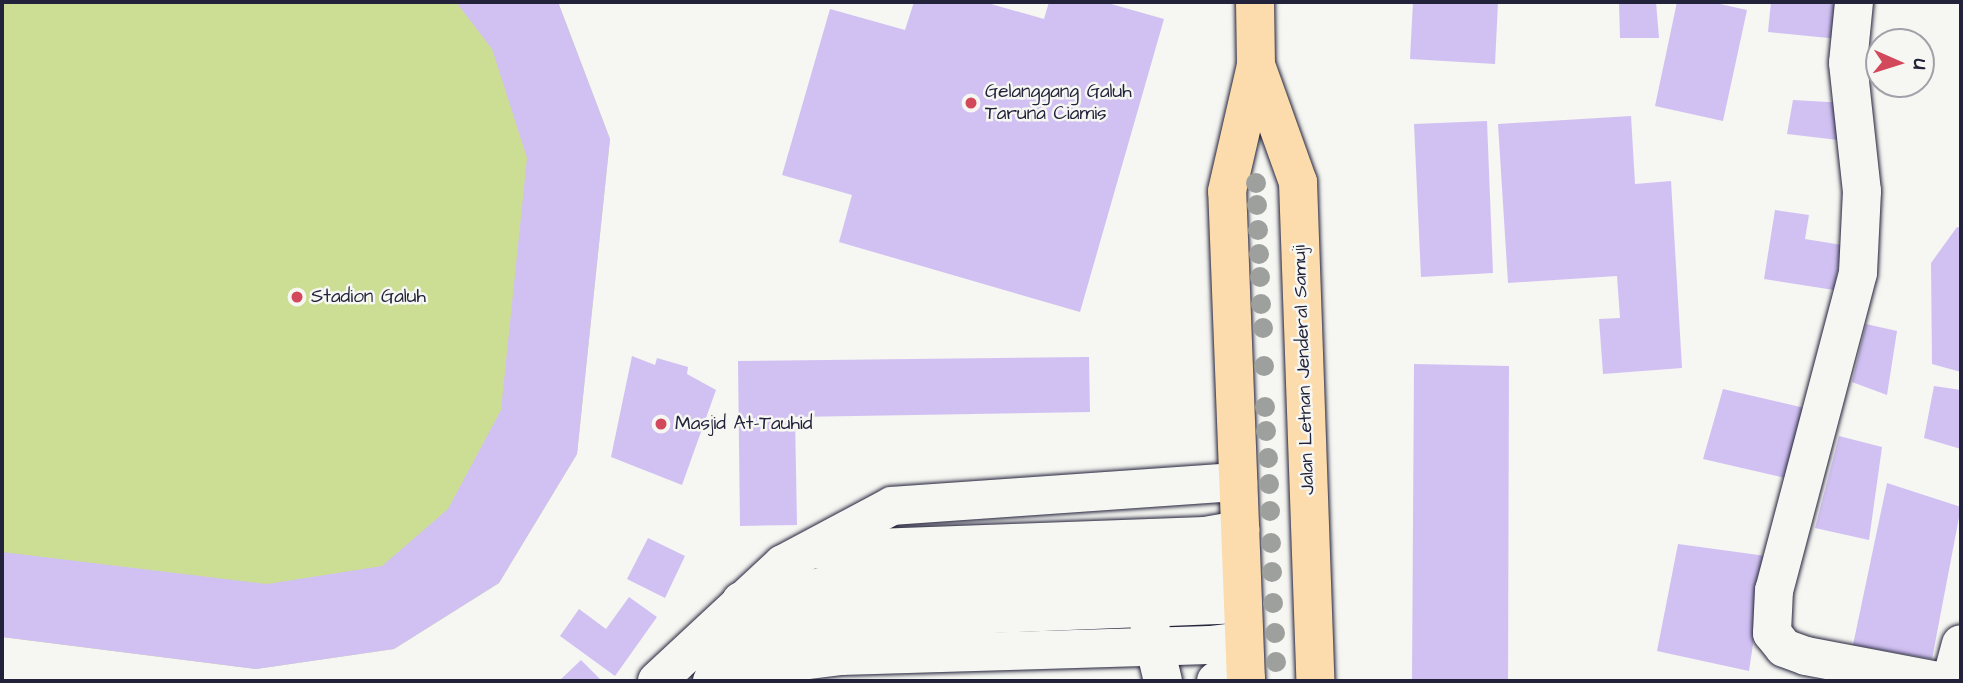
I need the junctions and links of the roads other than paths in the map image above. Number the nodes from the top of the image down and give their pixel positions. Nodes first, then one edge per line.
1 (1255, 2) edge
2 (1854, 2) edge
3 (1256, 65) junction
4 (1238, 482) junction
5 (1107, 490) junction
6 (1240, 530) junction
7 (1120, 538) junction
8 (1132, 575) junction
9 (784, 614) edge
10 (1239, 642) edge
11 (1961, 644) edge
12 (1155, 646) edge
13 (665, 674) edge
14 (712, 681) edge
15 (1315, 681) edge
16 (1938, 681) edge
17 (1951, 681) edge

1 - 3 main road, Jalan Letnan Jenderal Samuji
2 - 16 street
3 - 4 main road, Jalan Letnan Jenderal Samuji
3 - 15 main road, Jalan Letnan Jenderal Samuji
4 - 5 street
4 - 6 main road, Jalan Letnan Jenderal Samuji
5 - 7 street
5 - 9 street
6 - 7 street
6 - 10 main road, Jalan Letnan Jenderal Samuji
7 - 8 street
7 - 9 street
8 - 9 street
8 - 10 street
8 - 12 street
9 - 12 street
9 - 13 street
9 - 13 street
9 - 14 street
10 - 12 street
11 - 17 street

